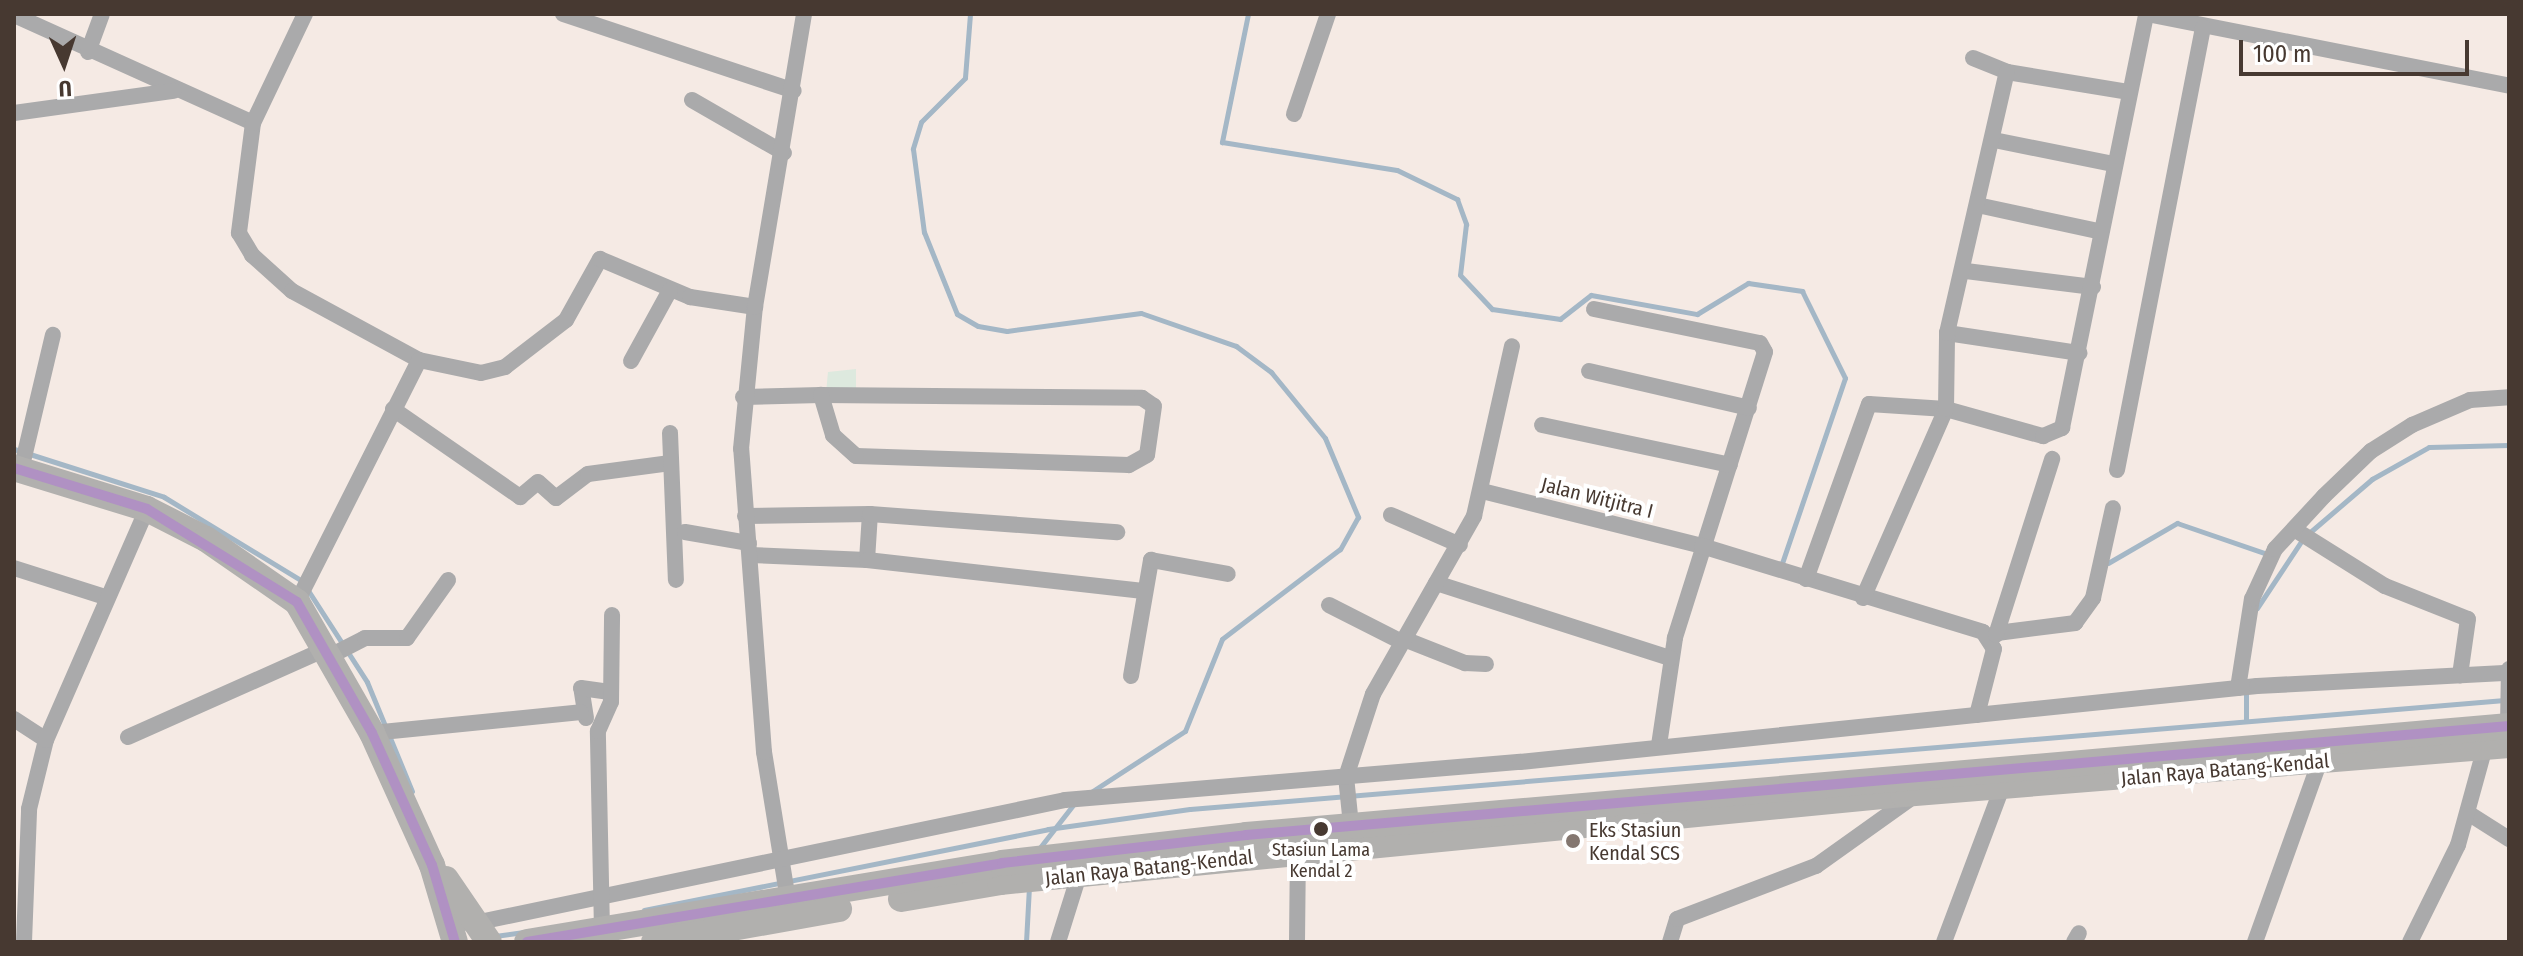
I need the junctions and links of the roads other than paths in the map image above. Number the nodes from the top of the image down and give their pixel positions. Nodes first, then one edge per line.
1 (102, 14) edge
2 (305, 14) edge
3 (563, 14) edge
4 (804, 14) edge
5 (1328, 14) edge
6 (2146, 14) edge
7 (14, 15) edge
8 (2203, 27) junction
9 (88, 52) junction
10 (1973, 58) dead end
11 (2007, 72) junction
12 (2509, 86) edge
13 (174, 91) junction
14 (794, 91) junction
15 (2129, 92) junction
16 (692, 100) dead end
17 (14, 113) edge
18 (1294, 114) dead end
19 (253, 123) junction
20 (1994, 140) junction
21 (784, 153) junction
22 (2113, 164) junction
23 (1982, 206) junction
24 (2098, 231) junction
25 (1966, 271) junction
26 (2093, 287) junction
27 (670, 290) junction
28 (755, 307) junction
29 (1594, 309) dead end
30 (1947, 333) junction
31 (53, 335) dead end
32 (1512, 346) dead end
33 (2079, 353) junction
34 (419, 360) junction
35 (631, 361) dead end
36 (1589, 371) dead end
37 (821, 395) junction
38 (743, 397) junction
39 (2509, 397) edge
40 (1749, 408) junction
41 (393, 409) junction
42 (1946, 409) junction
43 (1542, 425) dead end
44 (670, 433) dead end
45 (2052, 459) dead end
46 (670, 463) junction
47 (1730, 465) junction
48 (20, 467) edge
49 (2117, 470) dead end
50 (1482, 491) junction
51 (2113, 508) dead end
52 (147, 509) junction
53 (870, 514) junction
54 (1391, 515) dead end
55 (745, 516) junction
56 (2298, 530) junction
57 (685, 532) dead end
58 (1117, 532) dead end
59 (1460, 545) junction
60 (1702, 546) junction
61 (750, 549) junction
62 (867, 560) junction
63 (14, 568) edge
64 (1228, 574) dead end
65 (1806, 579) junction
66 (448, 580) dead end
67 (676, 580) dead end
68 (1436, 583) junction
69 (1143, 591) junction
70 (105, 597) junction
71 (298, 598) junction
72 (1863, 598) junction
73 (1329, 605) dead end
74 (612, 615) dead end
75 (1403, 640) junction
76 (1995, 641) junction
77 (334, 651) junction
78 (1670, 658) junction
79 (1486, 664) dead end
80 (2460, 675) junction
81 (2508, 675) edge
82 (1131, 676) dead end
83 (2246, 687) junction
84 (610, 692) junction
85 (581, 712) junction
86 (1977, 715) junction
87 (14, 719) edge
88 (2508, 721) edge
89 (598, 731) junction
90 (377, 733) junction
91 (128, 737) dead end
92 (46, 740) junction
93 (1659, 745) junction
94 (2497, 746) edge
95 (2319, 763) junction
96 (1346, 780) junction
97 (2002, 788) junction
98 (1918, 793) junction
99 (2468, 813) junction
100 (1350, 820) junction
101 (21, 827) edge
102 (2509, 839) edge
103 (1298, 853) junction
104 (778, 856) junction
105 (1070, 869) junction
106 (1005, 872) junction
107 (788, 898) junction
108 (602, 914) junction
109 (471, 936) edge
110 (2414, 941) edge
111 (24, 942) edge
112 (527, 942) edge
113 (654, 942) edge
114 (1058, 942) edge
115 (1297, 942) edge
116 (1670, 942) edge
117 (1944, 942) edge
118 (2255, 942) edge

1 - 9 street
2 - 19 street
3 - 14 street
4 - 14 street
5 - 18 street
6 - 8 street
6 - 15 street
7 - 9 street
8 - 12 street
8 - 49 street
9 - 13 street
10 - 11 street
11 - 15 street
11 - 20 street
13 - 17 street
13 - 19 street
14 - 21 street
15 - 22 street
16 - 21 street
19 - 34 street
20 - 22 street
20 - 23 street
21 - 28 street
22 - 24 street
23 - 24 street
23 - 25 street
24 - 26 street
25 - 26 street
25 - 30 street
26 - 33 street
27 - 28 street
27 - 34 street
27 - 35 street
28 - 38 street
29 - 40 street
30 - 33 street
30 - 42 street
31 - 48 street
32 - 50 street
33 - 42 street
34 - 41 street
36 - 40 street
37 - 37 street
37 - 38 street
38 - 55 street
39 - 56 street
40 - 47 street
41 - 46 street
41 - 71 street
42 - 65 street
42 - 72 street
43 - 47 street
44 - 46 street
45 - 76 street
46 - 67 street
47 - 60 street
48 - 52 highway
50 - 59 street
50 - 60 street, Jalan Witjitra I
51 - 76 street
52 - 70 street
52 - 71 highway
53 - 55 street
53 - 58 street
53 - 62 street
54 - 59 street
55 - 61 street
56 - 80 street
56 - 83 street
57 - 61 street
59 - 68 street
60 - 65 street, Jalan Witjitra I
60 - 78 street
61 - 62 street
61 - 104 street
62 - 69 street
63 - 70 street
64 - 69 street
65 - 72 street, Jalan Witjitra I
66 - 77 street
68 - 75 street
68 - 78 street
69 - 82 street
70 - 92 street
71 - 77 highway
72 - 76 street, Jalan Witjitra I
73 - 75 street
74 - 84 street
75 - 79 street
75 - 96 street
76 - 86 street
77 - 90 highway
77 - 91 street
78 - 93 street
80 - 81 street
80 - 83 street
81 - 88 street
83 - 86 street
84 - 85 street
84 - 89 street
85 - 89 street
85 - 90 street
86 - 93 street
87 - 92 street
88 - 100 highway, Jalan Raya Batang-Kendal
89 - 108 street
90 - 109 highway
92 - 101 street
93 - 96 street
94 - 95 highway, Jalan Raya Batang-Kendal
94 - 99 street
95 - 97 highway, Jalan Raya Batang-Kendal
95 - 118 street
96 - 100 street
96 - 104 street
97 - 98 highway, Jalan Raya Batang-Kendal
97 - 117 street
98 - 103 highway, Jalan Raya Batang-Kendal
98 - 116 street
99 - 102 street
99 - 110 street
100 - 105 highway, Jalan Raya Batang-Kendal
101 - 111 street
103 - 105 highway, Jalan Raya Batang-Kendal
103 - 115 street
104 - 107 street
104 - 108 street
105 - 106 highway, Jalan Raya Batang-Kendal
105 - 114 street
106 - 107 highway, Jalan Raya Batang-Kendal
106 - 113 highway, Jalan Raya Batang-Kendal
107 - 108 highway, Jalan Raya Batang-Kendal
108 - 109 street
108 - 112 highway, Jalan Raya Batang-Kendal

